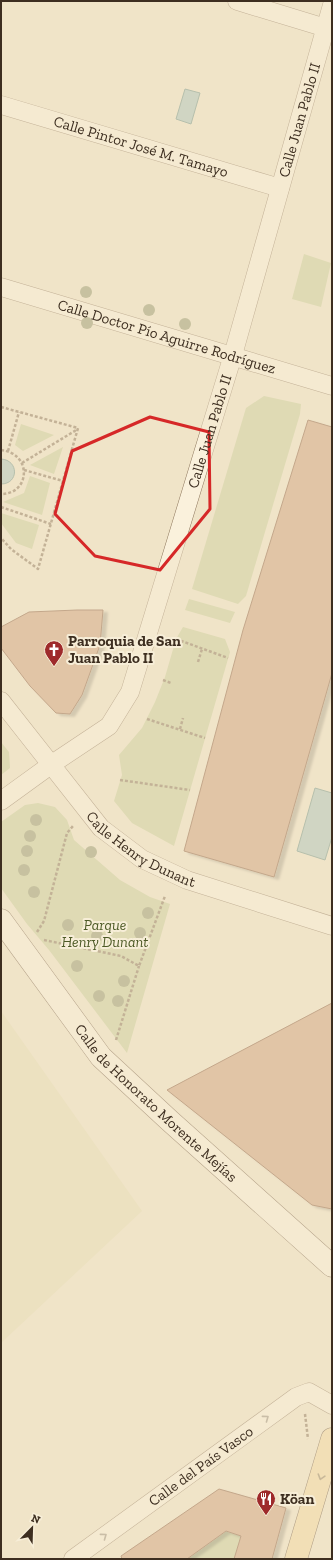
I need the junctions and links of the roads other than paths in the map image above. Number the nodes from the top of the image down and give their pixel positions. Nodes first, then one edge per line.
1 (237, 1) edge
2 (332, 5) edge
3 (326, 28) junction
4 (1, 105) edge
5 (280, 188) junction
6 (1, 287) edge
7 (233, 355) junction
8 (332, 386) edge
9 (1, 701) edge
10 (52, 764) junction
11 (1, 801) edge
12 (1, 920) edge
13 (332, 926) edge
14 (332, 1266) edge
15 (332, 1405) edge
16 (332, 1439) edge
17 (84, 1556) edge
18 (296, 1559) edge

1 - 3 street
2 - 3 street, Calle Juan Pablo II
3 - 5 street, Calle Juan Pablo II
4 - 5 street, Calle Pintor José M. Tamayo
5 - 7 street, Calle Juan Pablo II
6 - 7 street, Calle Doctor Pío Aguirre Rodríguez
7 - 8 street, Calle Doctor Pío Aguirre Rodríguez
7 - 10 street, Calle Juan Pablo II
9 - 10 street, Calle Henry Dunant
10 - 11 street, Calle Juan Pablo II
10 - 13 street, Calle Henry Dunant
12 - 14 street, Calle de Honorato Morente Mejías
17 -> 15 street, Calle del País Vasco
16 -> 18 main road

